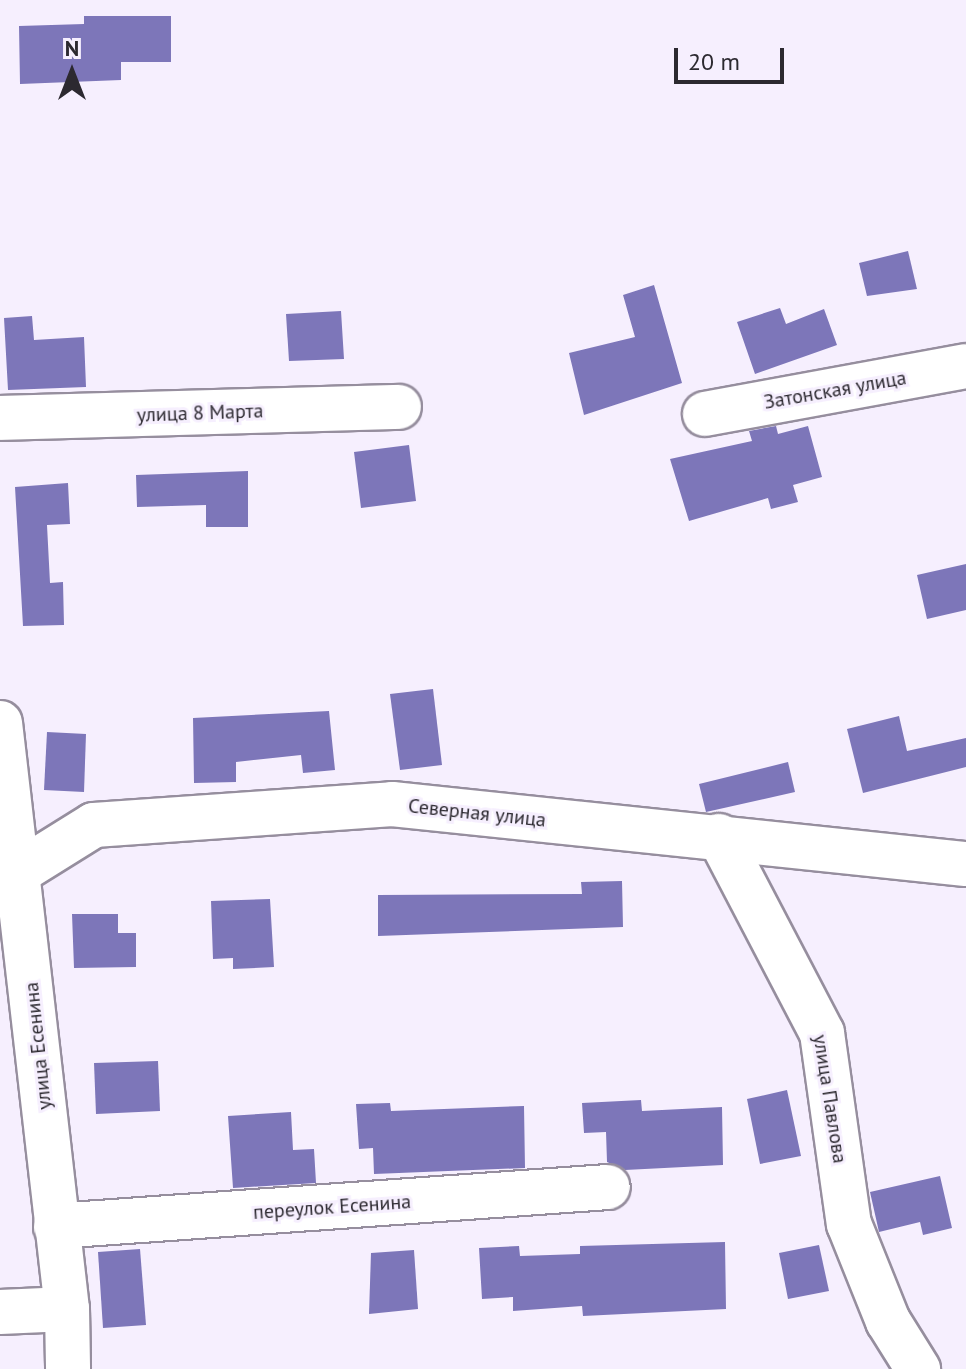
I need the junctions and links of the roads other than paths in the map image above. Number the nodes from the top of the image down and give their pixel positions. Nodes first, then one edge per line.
1 (966, 366) edge
2 (399, 407) dead end
3 (705, 414) dead end
4 (0, 418) edge
5 (0, 723) edge
6 (719, 836) junction
7 (966, 864) edge
8 (10, 870) edge
9 (608, 1187) dead end
10 (56, 1226) junction
11 (67, 1309) junction
12 (0, 1312) edge
13 (68, 1369) edge
14 (918, 1369) edge

1 - 3 street, Затонская улица
2 - 4 street, улица 8 Марта
5 - 8 street, улица Есенина
6 - 7 street, Северная улица
6 - 8 street, Северная улица
6 - 14 street, улица Павлова
8 - 10 street, улица Есенина
9 - 10 street, переулок Есенина
10 - 11 street, улица Есенина
11 - 12 street
11 - 13 street, улица Есенина

